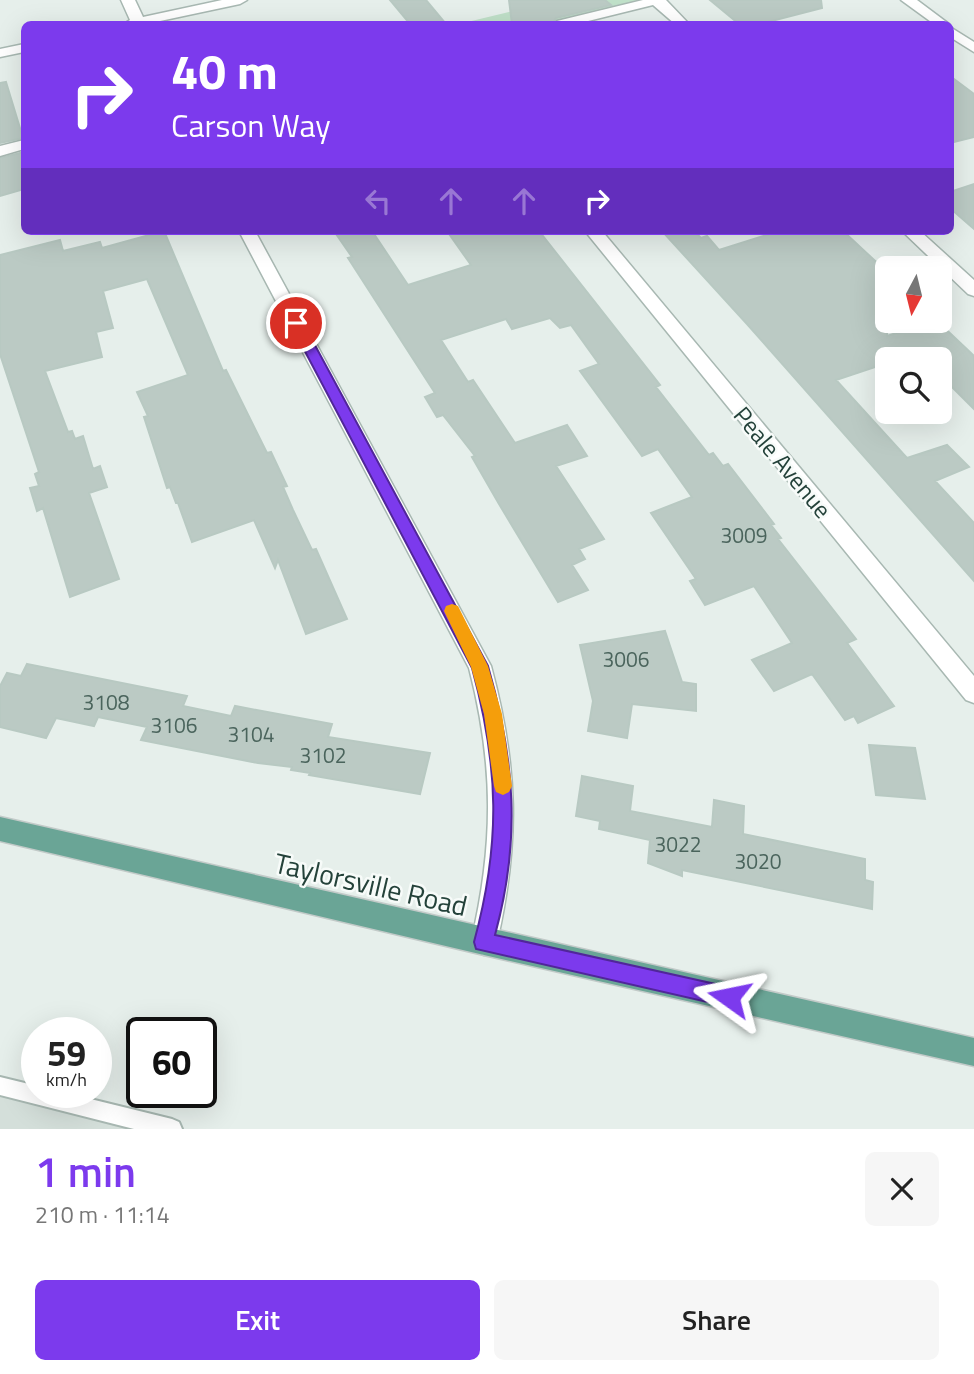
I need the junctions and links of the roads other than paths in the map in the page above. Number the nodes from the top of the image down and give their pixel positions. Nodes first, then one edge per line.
1 (128, 0) edge
2 (240, 0) edge
3 (657, 0) edge
4 (908, 0) edge
5 (135, 21) edge
6 (149, 21) edge
7 (574, 21) edge
8 (679, 21) edge
9 (938, 21) edge
10 (954, 34) edge
11 (974, 48) edge
12 (21, 49) edge
13 (0, 53) edge
14 (21, 146) edge
15 (0, 151) edge
16 (249, 235) edge
17 (596, 235) edge
18 (913, 235) edge
19 (974, 290) edge
20 (974, 693) edge
21 (0, 829) edge
22 (484, 942) junction
23 (974, 1052) edge
24 (0, 1086) edge
25 (172, 1129) edge

1 - 5 street
2 - 6 street
3 - 7 street
3 - 8 street
4 - 9 street
10 - 11 street
12 - 13 street
14 - 15 street
16 - 22 street
17 - 20 street, Peale Avenue
18 - 19 street
21 - 22 main road, Taylorsville Road
22 - 23 main road, Taylorsville Road
24 - 25 lane

